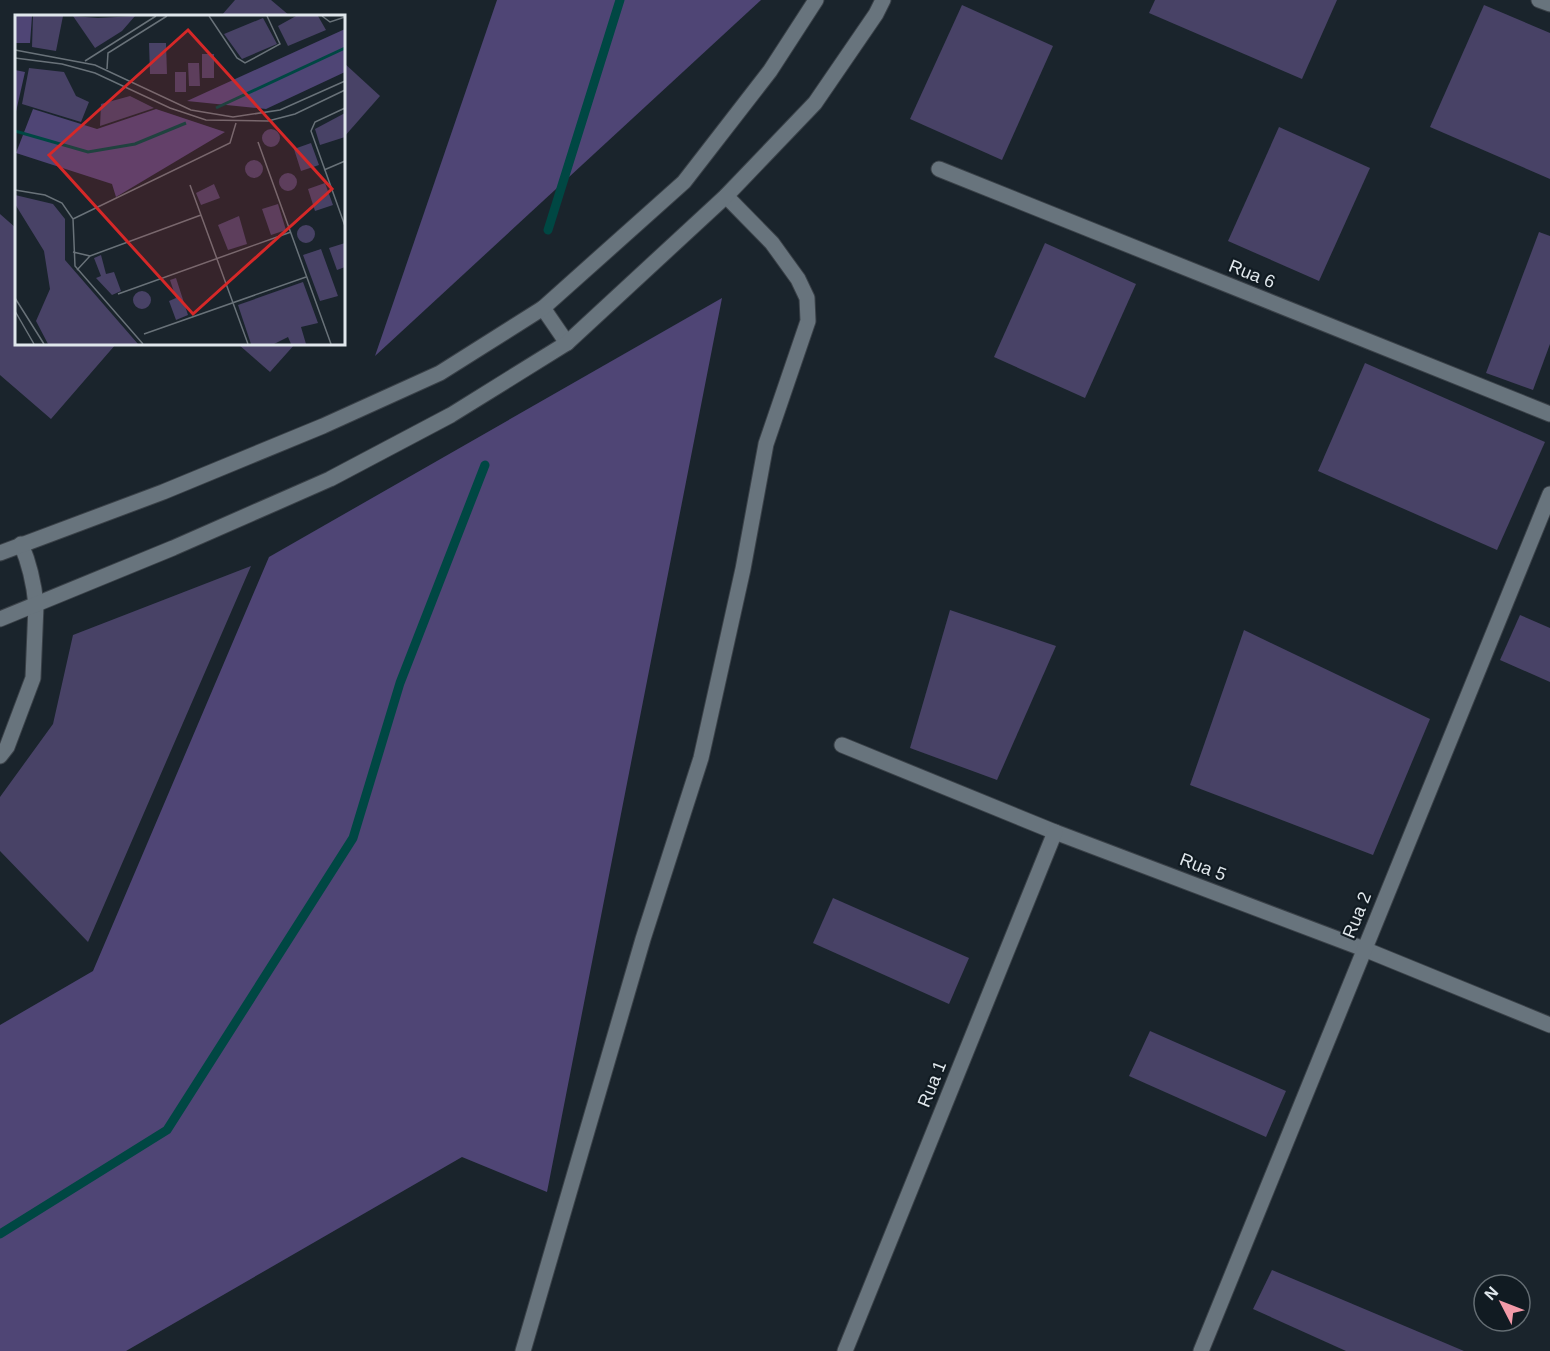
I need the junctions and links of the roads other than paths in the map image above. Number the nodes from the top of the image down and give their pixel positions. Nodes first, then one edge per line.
1 (816, 0) edge
2 (884, 0) edge
3 (1539, 0) edge
4 (1550, 4) edge
5 (939, 169) dead end
6 (726, 196) junction
7 (543, 308) junction
8 (567, 343) junction
9 (1550, 414) edge
10 (1550, 494) edge
11 (21, 544) junction
12 (0, 553) edge
13 (36, 605) junction
14 (0, 619) edge
15 (842, 745) dead end
16 (0, 756) edge
17 (1054, 832) junction
18 (1364, 949) junction
19 (1550, 1025) edge
20 (523, 1351) edge
21 (845, 1351) edge
22 (1201, 1351) edge

1 - 7 street
2 - 6 street
3 - 4 street
5 - 9 street, Rua 6
6 - 8 street
6 - 20 street
7 - 8 street
7 - 11 street
8 - 13 street
10 - 18 street, Rua 2
11 - 12 street
11 - 13 street
13 - 14 street
13 - 16 street
15 - 17 street, Rua 5
17 - 18 street, Rua 5
17 - 21 street, Rua 1
18 - 19 street, Rua 5
18 - 22 street, Rua 2

